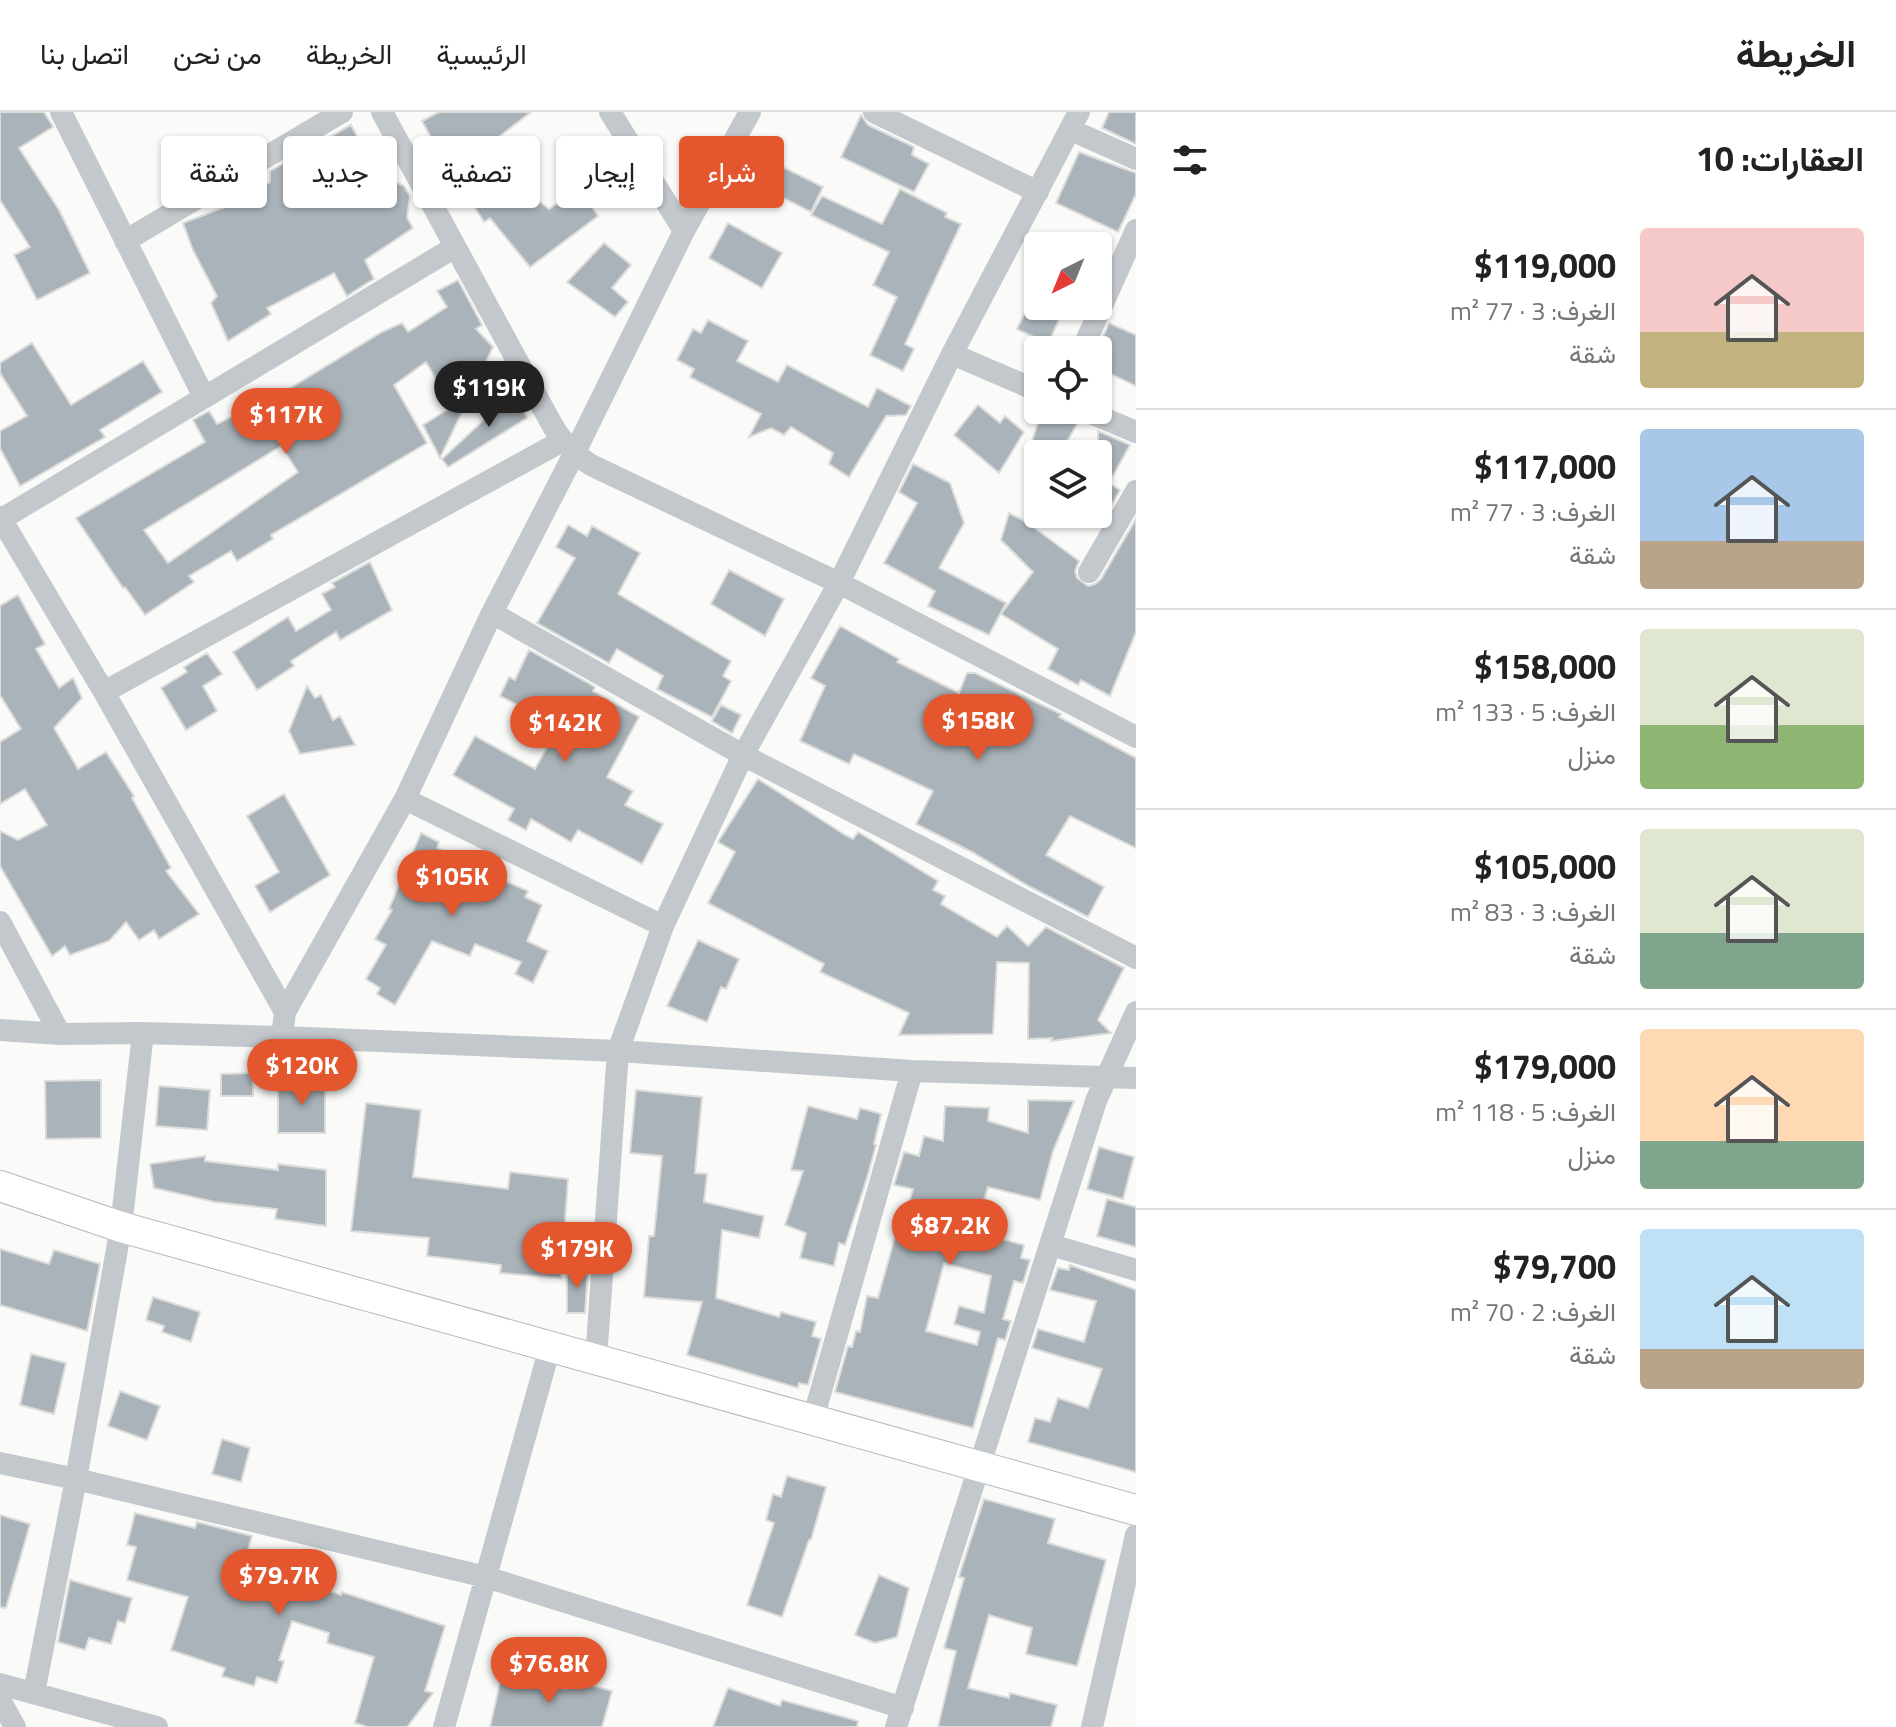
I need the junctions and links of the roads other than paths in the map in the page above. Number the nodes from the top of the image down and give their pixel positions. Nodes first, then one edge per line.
1 (61, 112) edge
2 (342, 112) edge
3 (382, 112) edge
4 (610, 112) edge
5 (750, 112) edge
6 (874, 112) edge
7 (1075, 121) edge
8 (1136, 159) edge
9 (1038, 192) junction
10 (1136, 230) edge
11 (684, 231) junction
12 (125, 241) junction
13 (455, 247) junction
14 (1088, 336) edge
15 (952, 354) junction
16 (1024, 385) edge
17 (204, 397) junction
18 (1112, 422) edge
19 (1136, 432) edge
20 (568, 448) junction
21 (1136, 491) edge
22 (1, 519) edge
23 (1089, 572) dead end
24 (839, 583) junction
25 (492, 613) junction
26 (104, 692) junction
27 (1136, 737) edge
28 (743, 755) junction
29 (405, 799) junction
30 (0, 922) edge
31 (663, 926) junction
32 (1136, 958) edge
33 (285, 1012) junction
34 (1136, 1012) edge
35 (0, 1030) edge
36 (143, 1033) junction
37 (60, 1034) junction
38 (282, 1037) junction
39 (618, 1051) junction
40 (912, 1071) junction
41 (1105, 1077) junction
42 (1136, 1078) edge
43 (0, 1186) edge
44 (121, 1227) junction
45 (1051, 1245) junction
46 (1136, 1270) edge
47 (550, 1347) junction
48 (596, 1359) junction
49 (813, 1419) junction
50 (0, 1463) edge
51 (979, 1466) junction
52 (76, 1479) junction
53 (1136, 1510) edge
54 (1136, 1535) edge
55 (486, 1577) junction
56 (0, 1684) edge
57 (34, 1693) junction
58 (0, 1700) edge
59 (900, 1717) edge
60 (15, 1727) edge
61 (157, 1727) edge
62 (444, 1727) edge
63 (1092, 1727) edge

1 - 12 street
2 - 12 street
3 - 13 street
4 - 11 street
5 - 11 street
6 - 9 street
7 - 8 street
7 - 9 street
9 - 15 street
10 - 14 street
11 - 20 street
12 - 17 street
13 - 17 street
13 - 20 street
15 - 16 street
15 - 24 street
17 - 22 street
18 - 19 street
20 - 24 street
20 - 25 street
20 - 26 street
21 - 23 street
22 - 26 street
24 - 27 street
24 - 28 street
25 - 28 street
25 - 29 street
26 - 33 street
28 - 31 street
28 - 32 street
29 - 31 street
29 - 33 street
30 - 37 street
31 - 39 street
33 - 38 street
34 - 41 street
35 - 37 street
36 - 37 street
36 - 38 street
36 - 44 street
38 - 39 street
39 - 40 street
39 - 48 street
40 - 41 street
40 - 49 street
41 - 42 street
41 - 45 street
43 - 44 street
44 - 47 street
44 - 52 street
45 - 46 street
45 - 51 street
47 - 48 street
47 - 55 street
48 - 49 street
49 - 51 street
50 - 52 street
51 - 53 street
51 - 59 street
52 - 55 street
52 - 57 street
54 - 63 street
55 - 59 street
55 - 62 street
56 - 57 street
57 - 61 street
58 - 60 street

